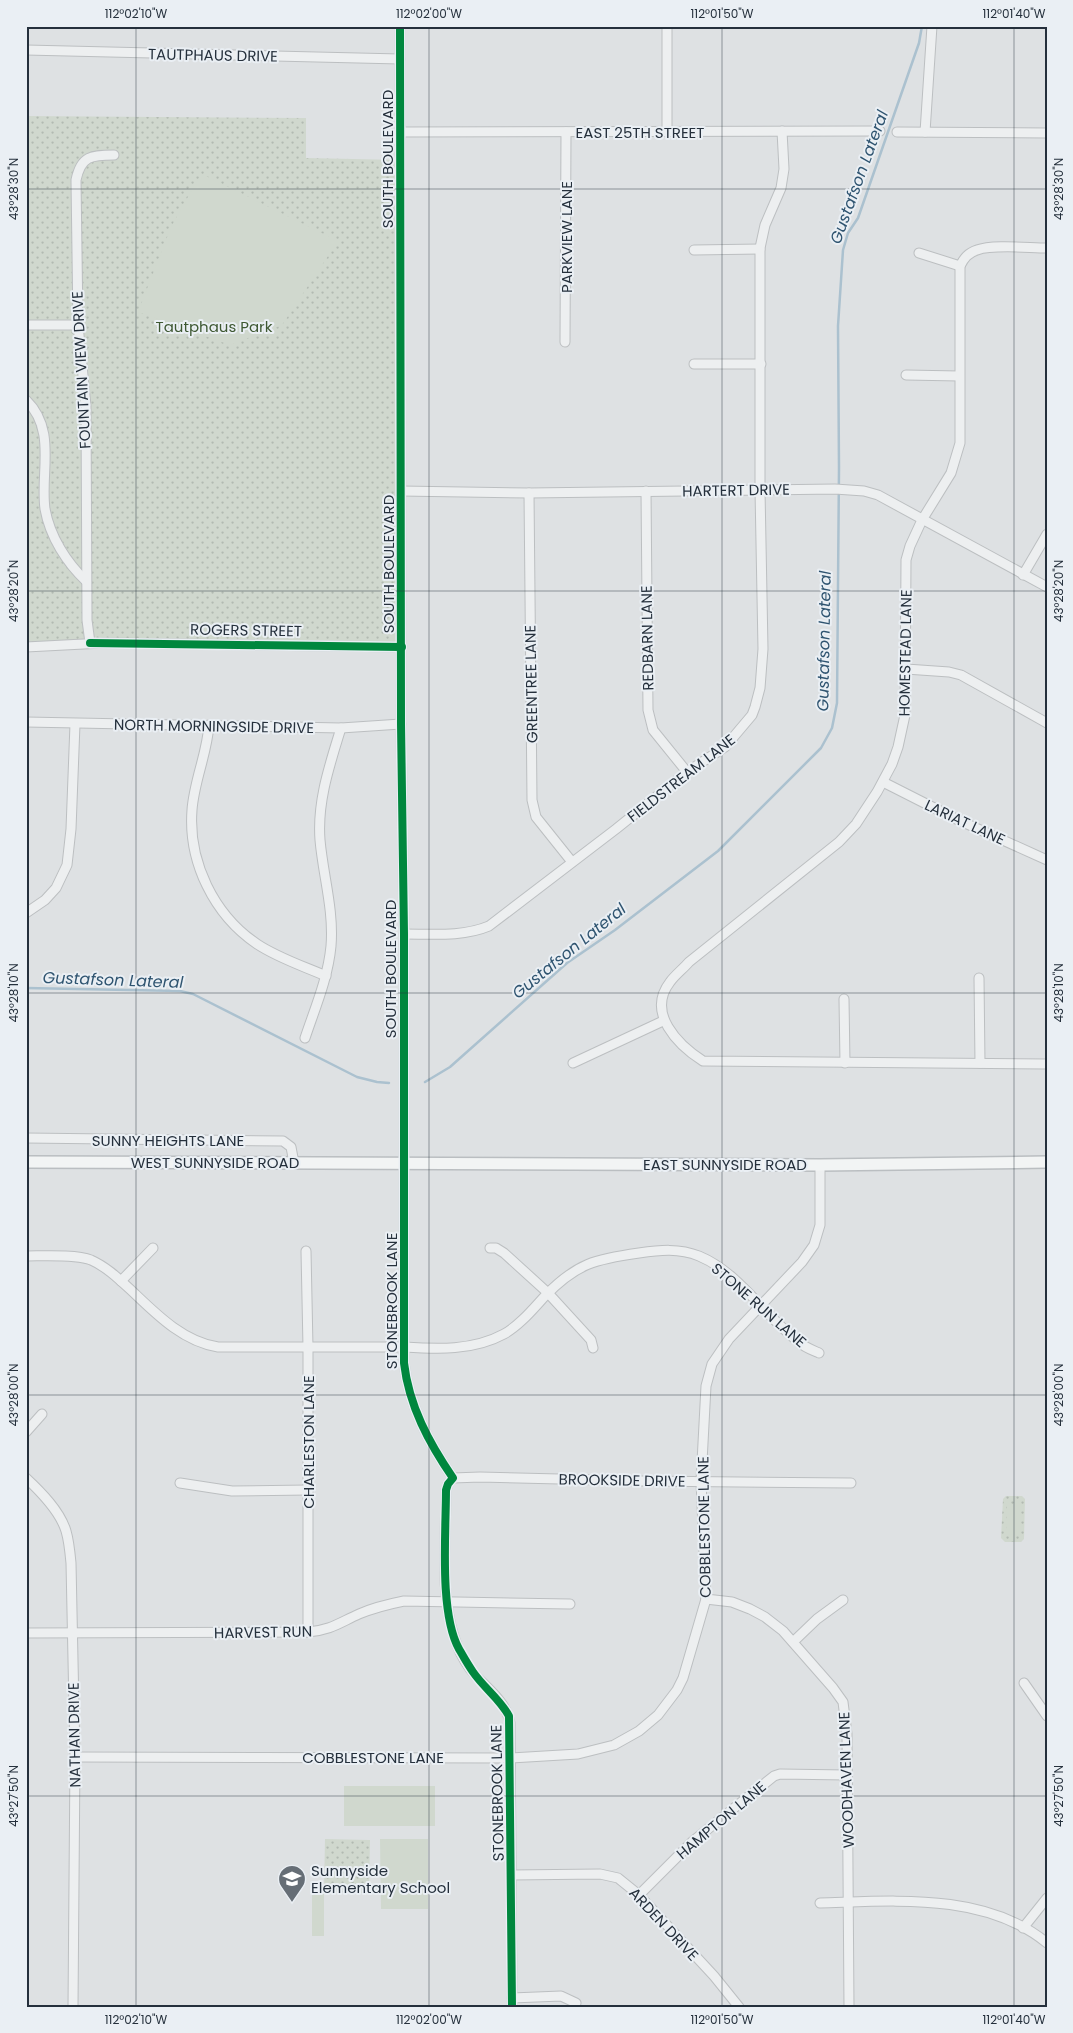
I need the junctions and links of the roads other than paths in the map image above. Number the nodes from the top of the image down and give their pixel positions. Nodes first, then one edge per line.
1 (400, 26) edge
2 (667, 26) edge
3 (932, 26) edge
4 (26, 50) edge
5 (400, 59) junction
6 (400, 132) junction
7 (566, 132) junction
8 (667, 132) junction
9 (782, 132) junction
10 (880, 132) dead end
11 (897, 132) dead end
12 (925, 132) junction
13 (1047, 133) edge
14 (114, 155) dead end
15 (1047, 248) edge
16 (760, 249) junction
17 (694, 250) dead end
18 (919, 252) dead end
19 (960, 266) junction
20 (26, 325) edge
21 (78, 325) junction
22 (566, 342) dead end
23 (694, 364) dead end
24 (761, 364) junction
25 (906, 375) dead end
26 (959, 376) junction
27 (26, 400) edge
28 (760, 490) junction
29 (401, 492) junction
30 (529, 492) junction
31 (646, 492) junction
32 (922, 520) junction
33 (1047, 534) edge
34 (1023, 575) junction
35 (86, 581) junction
36 (1047, 588) edge
37 (90, 642) junction
38 (26, 647) edge
39 (402, 647) junction
40 (906, 669) junction
41 (26, 722) edge
42 (1047, 723) edge
43 (75, 724) junction
44 (401, 724) junction
45 (209, 725) junction
46 (341, 728) junction
47 (687, 772) junction
48 (883, 782) junction
49 (1047, 860) edge
50 (572, 862) junction
51 (26, 912) edge
52 (404, 934) junction
53 (326, 976) junction
54 (979, 978) dead end
55 (844, 999) dead end
56 (662, 1017) junction
57 (305, 1038) dead end
58 (573, 1063) dead end
59 (845, 1063) junction
60 (980, 1063) junction
61 (1047, 1064) edge
62 (26, 1138) edge
63 (26, 1162) edge
64 (404, 1162) junction
65 (1047, 1162) edge
66 (294, 1163) junction
67 (820, 1165) junction
68 (153, 1248) dead end
69 (490, 1248) dead end
70 (306, 1251) dead end
71 (26, 1256) edge
72 (122, 1281) junction
73 (548, 1293) junction
74 (761, 1306) junction
75 (308, 1347) junction
76 (404, 1347) junction
77 (593, 1348) dead end
78 (819, 1353) dead end
79 (42, 1414) dead end
80 (26, 1432) edge
81 (26, 1478) edge
82 (453, 1478) junction
83 (701, 1481) junction
84 (180, 1483) dead end
85 (851, 1483) dead end
86 (308, 1490) junction
87 (706, 1599) junction
88 (843, 1600) dead end
89 (448, 1602) junction
90 (570, 1604) dead end
91 (73, 1632) junction
92 (308, 1632) junction
93 (26, 1633) edge
94 (793, 1642) junction
95 (1024, 1683) dead end
96 (1047, 1716) edge
97 (75, 1757) junction
98 (511, 1758) junction
99 (848, 1775) junction
100 (511, 1875) junction
101 (639, 1895) junction
102 (1047, 1898) edge
103 (848, 1902) junction
104 (820, 1903) dead end
105 (1023, 1928) junction
106 (1047, 1943) edge
107 (512, 2002) edge
108 (576, 2004) dead end
109 (74, 2007) edge
110 (739, 2007) edge
111 (849, 2007) edge

1 - 5 street, SOUTH BOULEVARD
2 - 8 street
3 - 12 street
4 - 5 street, TAUTPHAUS DRIVE
5 - 6 street, SOUTH BOULEVARD
6 - 7 street, EAST 25TH STREET
6 - 29 street, SOUTH BOULEVARD
7 - 8 street, EAST 25TH STREET
7 - 22 street, PARKVIEW LANE
8 - 9 street, EAST 25TH STREET
9 - 10 street, EAST 25TH STREET
9 - 16 street, FIELDSTREAM LANE
11 - 12 street
12 - 13 street
14 - 21 street, FOUNTAIN VIEW DRIVE
15 - 19 street
16 - 17 street
16 - 24 street, FIELDSTREAM LANE
18 - 19 street
19 - 26 street, HOMESTEAD LANE
20 - 21 street
21 - 35 street, FOUNTAIN VIEW DRIVE
23 - 24 street
24 - 28 street, FIELDSTREAM LANE
25 - 26 street
26 - 32 street, HOMESTEAD LANE
27 - 35 street
28 - 31 street, HARTERT DRIVE
28 - 32 street, HARTERT DRIVE
28 - 47 street, FIELDSTREAM LANE
29 - 30 street, HARTERT DRIVE
29 - 39 street, SOUTH BOULEVARD
30 - 31 street, HARTERT DRIVE
30 - 50 street, GREENTREE LANE
31 - 47 street, REDBARN LANE
32 - 34 street, HARTERT DRIVE
32 - 40 street, HOMESTEAD LANE
33 - 34 street
34 - 36 street, HARTERT DRIVE
35 - 37 street, FOUNTAIN VIEW DRIVE
37 - 38 street, ROGERS STREET
37 - 39 street, ROGERS STREET
39 - 44 street, SOUTH BOULEVARD
40 - 42 street
40 - 48 street, HOMESTEAD LANE
41 - 43 street, NORTH MORNINGSIDE DRIVE
43 - 45 street, NORTH MORNINGSIDE DRIVE
43 - 51 street
44 - 46 street, NORTH MORNINGSIDE DRIVE
44 - 52 street, SOUTH BOULEVARD
45 - 46 street, NORTH MORNINGSIDE DRIVE
45 - 53 street
46 - 53 street
47 - 50 street, FIELDSTREAM LANE
48 - 49 street, LARIAT LANE
48 - 56 street, HOMESTEAD LANE
50 - 52 street, FIELDSTREAM LANE
52 - 64 street, SOUTH BOULEVARD
53 - 57 street
54 - 60 street
55 - 59 street
56 - 58 street
56 - 59 street
59 - 60 street
60 - 61 street
62 - 66 street, SUNNY HEIGHTS LANE
63 - 66 main road, WEST SUNNYSIDE ROAD
64 - 66 main road, WEST SUNNYSIDE ROAD
64 - 67 main road, EAST SUNNYSIDE ROAD
64 - 76 street, STONEBROOK LANE
65 - 67 main road, EAST SUNNYSIDE ROAD
67 - 74 street, COBBLESTONE LANE
68 - 72 street
69 - 73 street
70 - 75 street, CHARLESTON LANE
71 - 72 street, STONE RUN LANE
72 - 75 street, STONE RUN LANE
73 - 74 street, STONE RUN LANE
73 - 76 street, STONE RUN LANE
73 - 77 street
74 - 78 street, STONE RUN LANE
74 - 83 street, COBBLESTONE LANE
75 - 76 street, STONE RUN LANE
75 - 86 street, CHARLESTON LANE
76 - 82 street, STONEBROOK LANE
79 - 80 street
81 - 91 street, NATHAN DRIVE
82 - 83 street, BROOKSIDE DRIVE
82 - 89 street, STONEBROOK LANE
83 - 85 street, BROOKSIDE DRIVE
83 - 87 street, COBBLESTONE LANE
84 - 86 street
86 - 92 street, CHARLESTON LANE
87 - 94 street, WOODHAVEN LANE
87 - 98 street, COBBLESTONE LANE
88 - 94 street
89 - 90 street, HARVEST RUN
89 - 92 street, HARVEST RUN
89 - 98 street, STONEBROOK LANE
91 - 92 street, HARVEST RUN
91 - 93 street, HARVEST RUN
91 - 97 street, NATHAN DRIVE
94 - 99 street, WOODHAVEN LANE
95 - 96 street
97 - 98 street, COBBLESTONE LANE
97 - 109 street, NATHAN DRIVE
98 - 100 street, STONEBROOK LANE
99 - 101 street, HAMPTON LANE
99 - 103 street, WOODHAVEN LANE
100 - 101 street, ARDEN DRIVE
100 - 107 street, STONEBROOK LANE
101 - 110 street, ARDEN DRIVE
102 - 105 street
103 - 104 street
103 - 105 street
103 - 111 street, WOODHAVEN LANE
105 - 106 street
107 - 108 street

